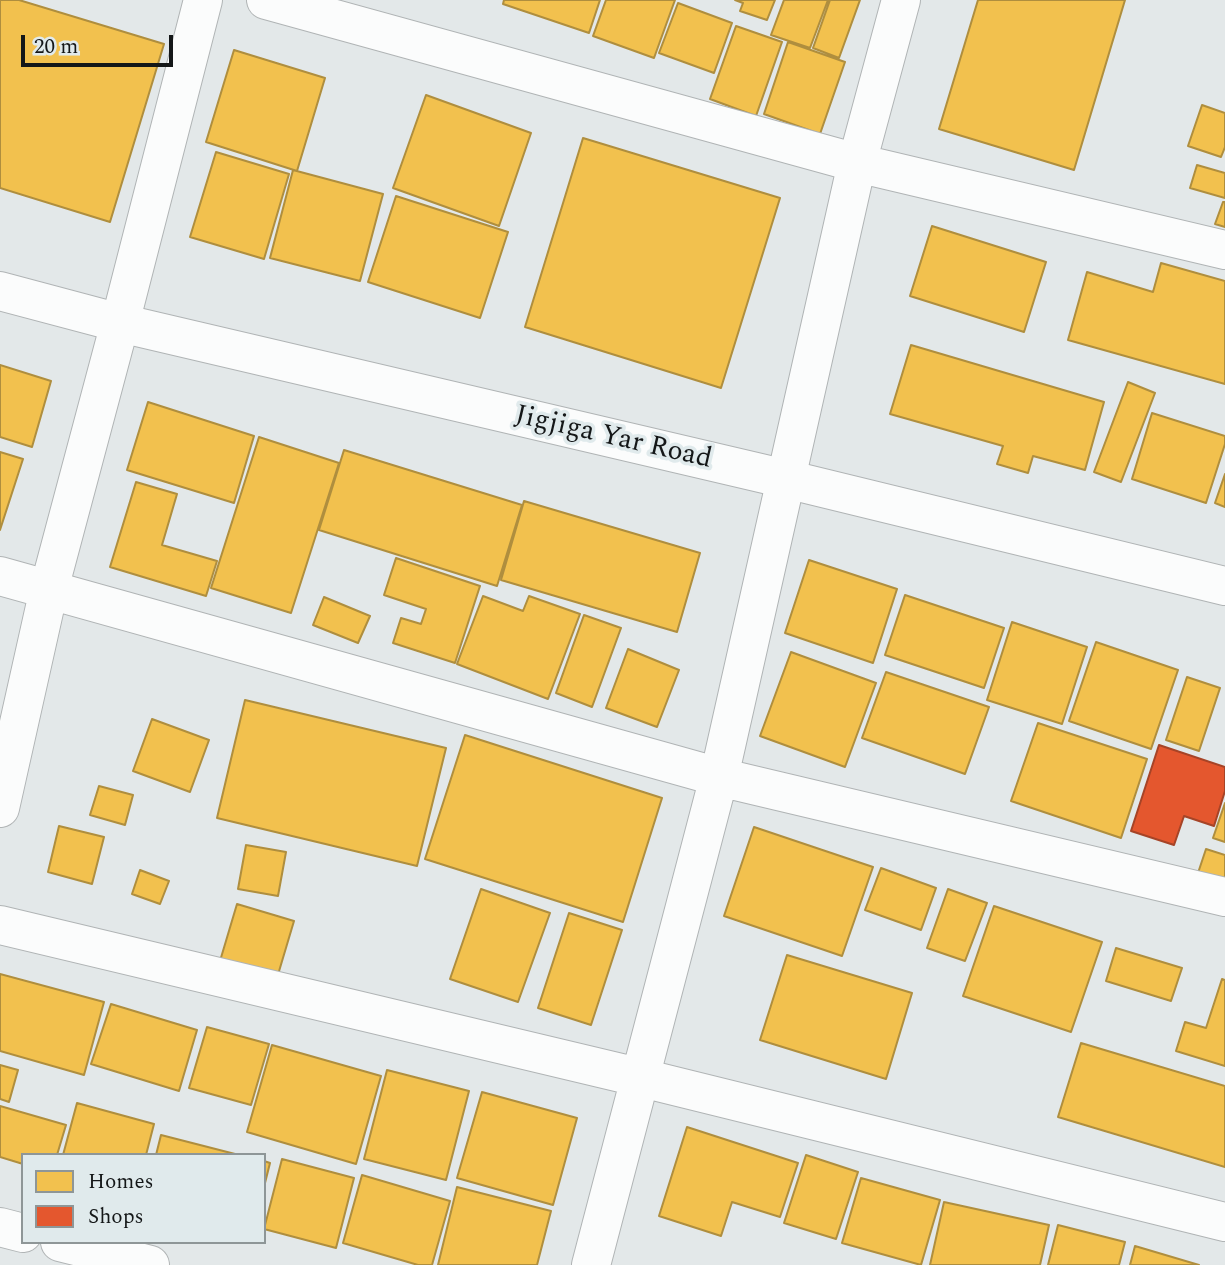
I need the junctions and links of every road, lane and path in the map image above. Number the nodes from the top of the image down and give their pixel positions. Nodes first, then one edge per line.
1 (202, 0) edge
2 (266, 0) edge
3 (901, 0) edge
4 (857, 163) junction
5 (1225, 250) edge
6 (0, 291) edge
7 (120, 323) junction
8 (786, 479) junction
9 (0, 576) edge
10 (1225, 586) edge
11 (49, 589) junction
12 (719, 777) junction
13 (0, 808) edge
14 (1225, 897) edge
15 (0, 925) edge
16 (642, 1077) junction
17 (1225, 1222) edge
18 (0, 1227) edge
19 (21, 1232) edge
20 (68, 1244) edge
21 (150, 1265) edge
22 (591, 1265) edge

1 - 7 street
2 - 4 street
3 - 4 street
4 - 5 street
4 - 8 street
6 - 7 street, Jigjiga Yar Road
7 - 8 street, Jigjiga Yar Road
7 - 11 street
8 - 10 street, Jigjiga Yar Road
8 - 12 street
9 - 11 street
11 - 12 street
11 - 13 street
12 - 14 street
12 - 16 street
15 - 16 street
16 - 17 street
16 - 22 street
18 - 19 street
20 - 21 street

